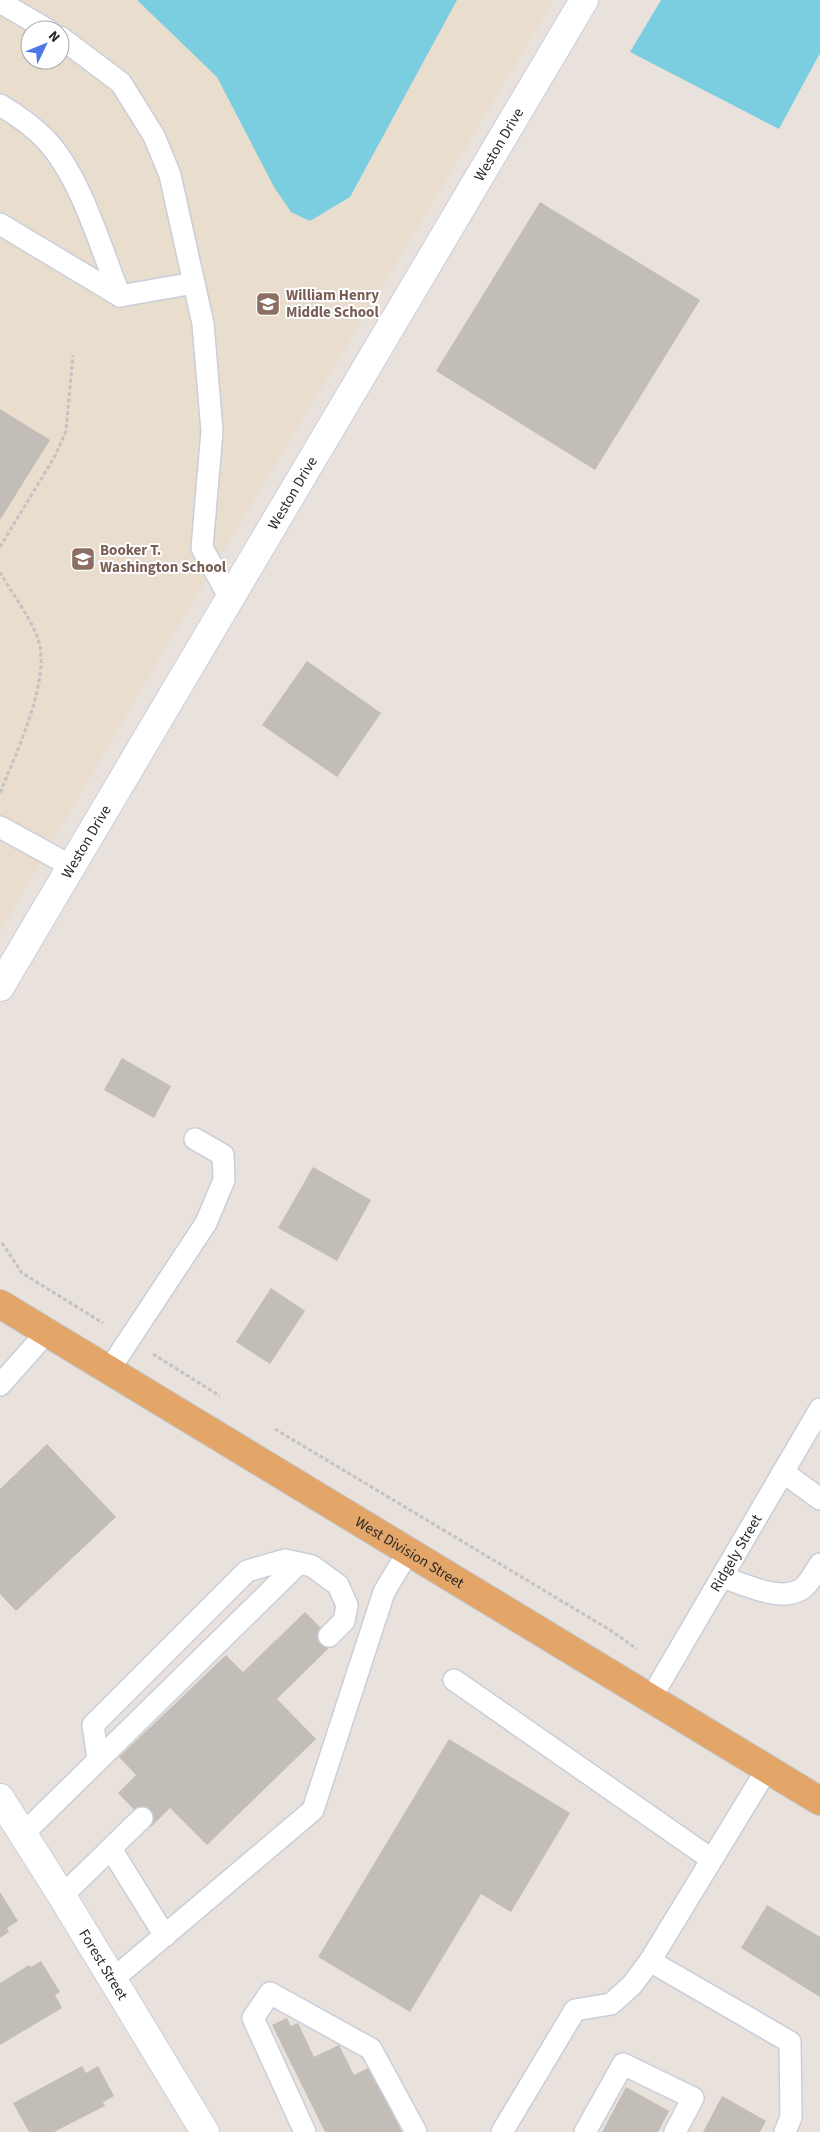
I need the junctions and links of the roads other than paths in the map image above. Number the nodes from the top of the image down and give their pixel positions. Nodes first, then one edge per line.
1 (584, 0) edge
2 (0, 2) edge
3 (31, 20) edge
4 (70, 44) edge
5 (0, 105) edge
6 (0, 224) edge
7 (194, 284) junction
8 (120, 296) junction
9 (230, 598) junction
10 (0, 826) edge
11 (71, 866) junction
12 (0, 987) edge
13 (195, 1139) dead end
14 (0, 1304) edge
15 (47, 1332) junction
16 (109, 1370) junction
17 (0, 1386) edge
18 (820, 1409) edge
19 (783, 1472) junction
20 (820, 1499) edge
21 (408, 1552) junction
22 (298, 1563) junction
23 (820, 1564) edge
24 (722, 1577) junction
25 (329, 1636) dead end
26 (454, 1680) dead end
27 (651, 1698) junction
28 (98, 1759) junction
29 (767, 1769) junction
30 (0, 1798) edge
31 (820, 1801) edge
32 (142, 1818) dead end
33 (23, 1834) junction
34 (111, 1849) junction
35 (711, 1859) junction
36 (62, 1896) junction
37 (165, 1936) junction
38 (650, 1961) junction
39 (112, 1980) junction
40 (205, 2132) edge
41 (305, 2132) edge
42 (416, 2132) edge
43 (502, 2132) edge
44 (585, 2132) edge
45 (675, 2132) edge
46 (785, 2132) edge

1 - 9 street, Weston Drive
2 - 3 lane
4 - 7 lane
5 - 8 lane
6 - 8 lane
7 - 8 lane
7 - 9 lane
9 - 11 street, Weston Drive
10 - 11 lane
11 - 12 street, Weston Drive
13 - 16 lane
14 - 15 highway, West Division Street
15 - 16 highway, West Division Street
15 - 17 lane
16 - 21 highway, West Division Street
18 - 19 lane, Ridgely Street
19 - 20 lane
19 - 24 lane, Ridgely Street
21 - 27 highway, West Division Street
21 - 37 lane
22 - 25 lane
22 - 28 lane
22 - 28 lane
23 - 24 lane
24 - 27 lane, Ridgely Street
26 - 35 lane
27 - 29 highway, West Division Street
28 - 33 lane
29 - 31 highway, West Division Street
29 - 35 lane
30 - 33 street, Forest Street
32 - 34 lane
33 - 36 street, Forest Street
34 - 36 lane
34 - 37 lane
35 - 38 lane
36 - 39 street, Forest Street
37 - 39 lane
38 - 43 lane
38 - 46 lane
39 - 40 street, Forest Street
41 - 42 lane
44 - 45 lane

